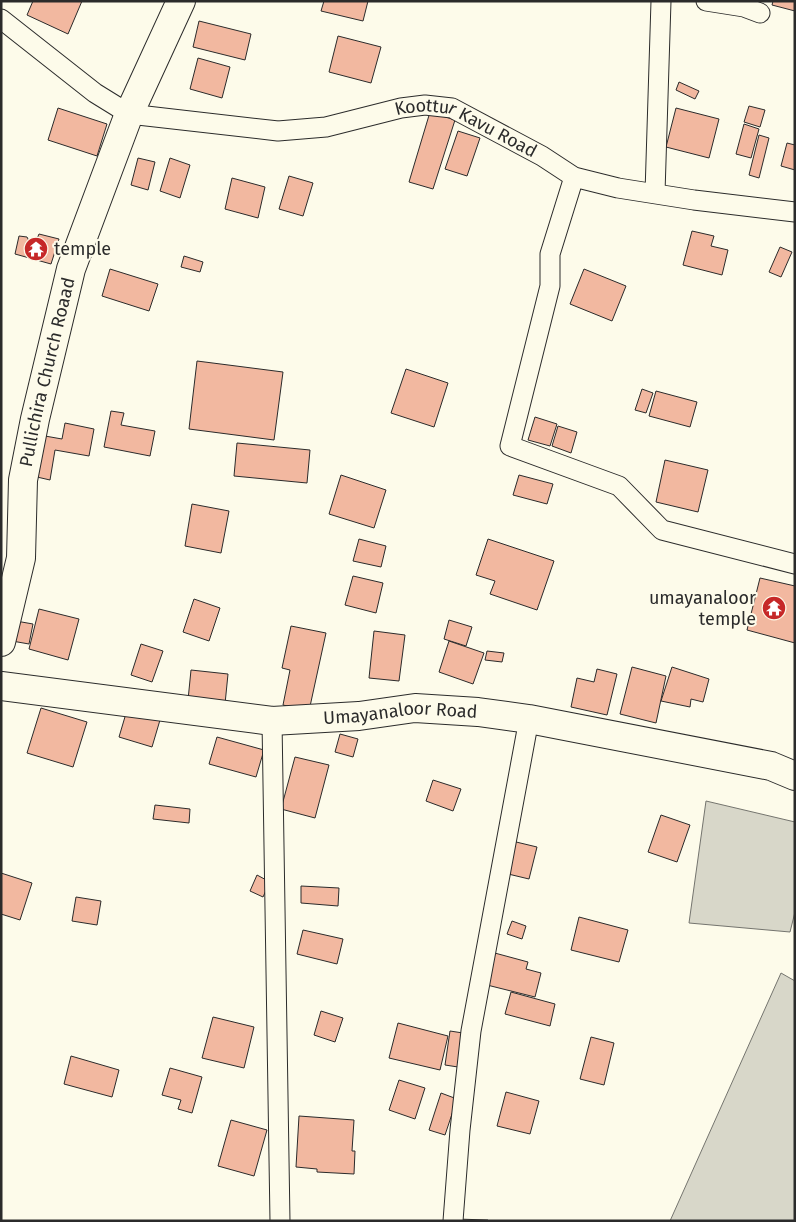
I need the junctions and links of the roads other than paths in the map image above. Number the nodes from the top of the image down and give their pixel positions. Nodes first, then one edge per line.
1 (181, 1) edge
2 (660, 1) edge
3 (706, 1) edge
4 (760, 12) dead end
5 (1, 19) edge
6 (129, 114) junction
7 (574, 176) junction
8 (655, 193) junction
9 (795, 212) edge
10 (795, 564) edge
11 (1, 642) edge
12 (1, 686) edge
13 (529, 719) junction
14 (272, 721) junction
15 (795, 776) edge
16 (280, 1221) edge
17 (453, 1221) edge

1 - 6 main road, Pullichira Church Roaad
2 - 8 street
3 - 4 street
5 - 6 street
6 - 7 street, Koottur Kavu Road
6 - 11 main road, Pullichira Church Roaad
7 - 8 street, Koottur Kavu Road
7 - 10 street
8 - 9 street, Koottur Kavu Road
12 - 14 main road, Umayanaloor Road
13 - 14 main road, Umayanaloor Road
13 - 15 main road, Umayanaloor Road
13 - 17 street
14 - 16 street

